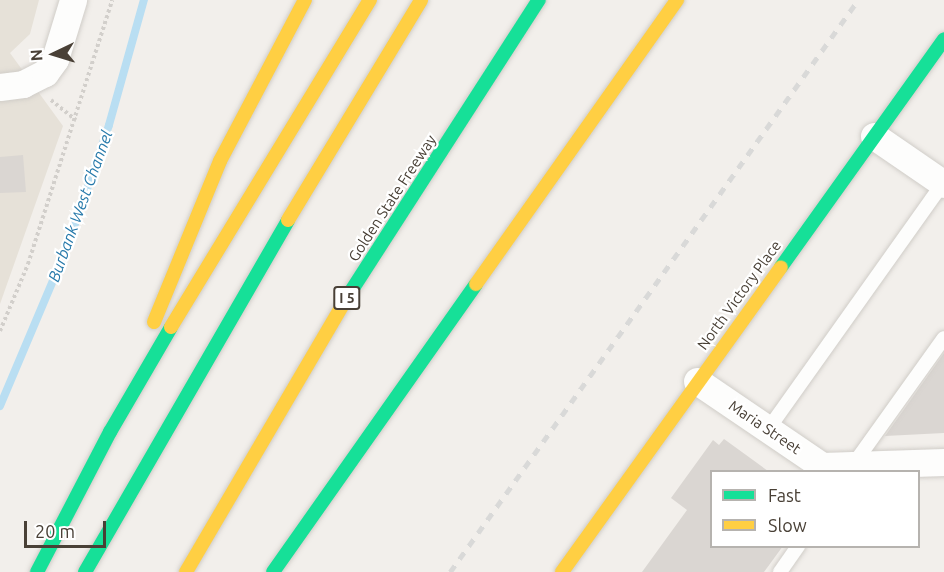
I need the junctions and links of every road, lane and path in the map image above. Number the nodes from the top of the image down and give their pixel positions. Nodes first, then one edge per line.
1 (112, 0) edge
2 (305, 0) edge
3 (370, 0) edge
4 (422, 0) edge
5 (539, 0) edge
6 (677, 0) edge
7 (70, 8) edge
8 (944, 39) edge
9 (0, 87) edge
10 (874, 136) junction
11 (943, 184) edge
12 (0, 331) edge
13 (944, 338) edge
14 (697, 381) junction
15 (768, 428) junction
16 (110, 432) junction
17 (944, 462) edge
18 (851, 469) edge
19 (797, 548) edge
20 (37, 572) edge
21 (85, 572) edge
22 (186, 572) edge
23 (273, 572) edge
24 (562, 572) edge
25 (780, 572) edge

1 - 12 path
2 - 16 main road
3 - 16 main road
4 - 21 main road
5 - 22 main road, Golden State Freeway / I 5
6 - 23 main road
7 - 9 street
8 - 10 main road, North Victory Place
10 - 11 street
10 - 14 main road, North Victory Place
11 - 15 lane
13 - 18 lane
14 - 15 street, Maria Street
14 - 24 main road, North Victory Place
15 - 18 street, Maria Street
16 - 20 main road
17 - 18 street, Maria Street
19 - 25 lane

